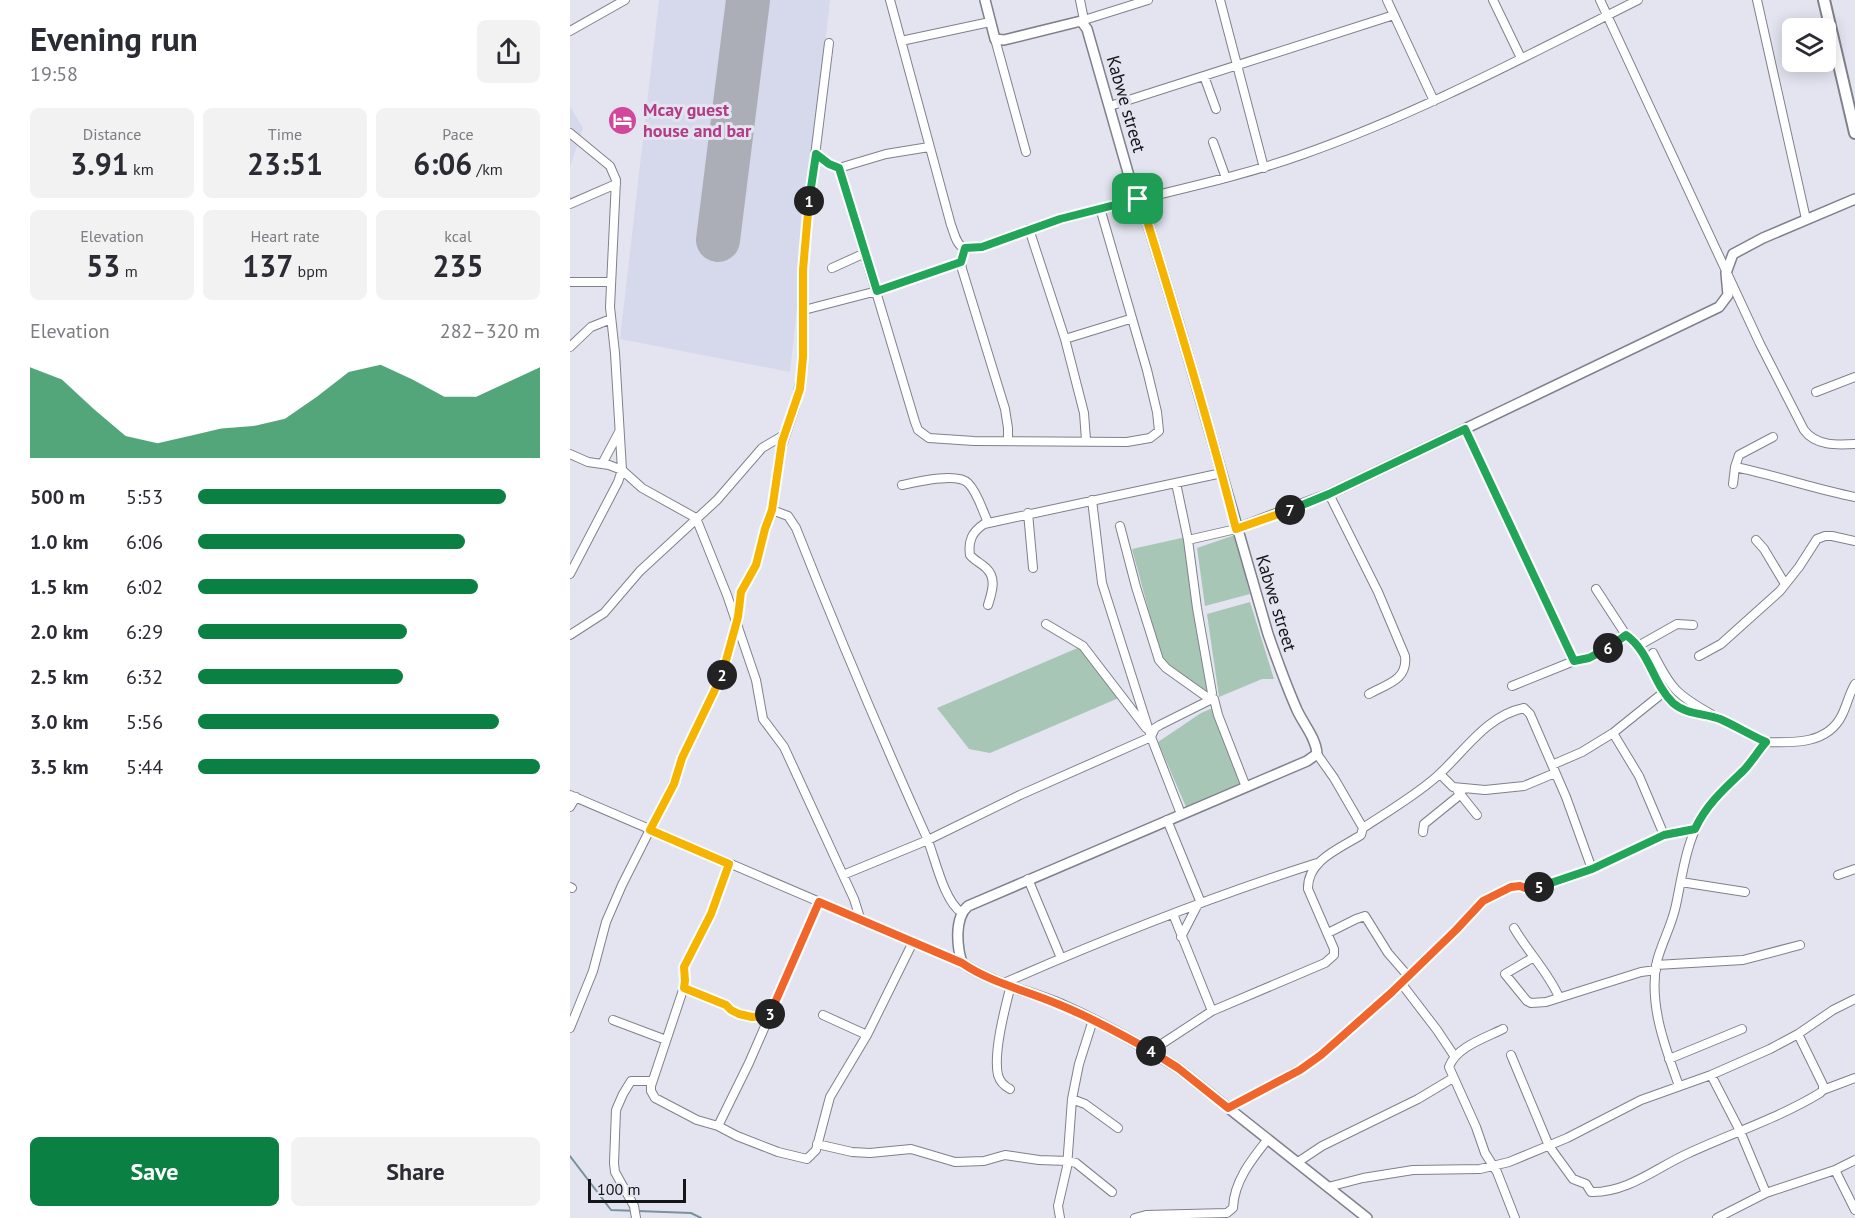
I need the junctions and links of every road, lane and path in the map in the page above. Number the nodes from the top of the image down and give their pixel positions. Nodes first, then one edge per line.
1 (625, 0) edge
2 (890, 0) edge
3 (985, 0) edge
4 (1080, 0) edge
5 (1148, 0) edge
6 (1220, 0) edge
7 (1387, 0) edge
8 (1493, 0) edge
9 (1600, 0) edge
10 (1638, 0) edge
11 (1757, 0) edge
12 (1824, 0) edge
13 (1394, 15) junction
14 (1607, 15) junction
15 (1082, 21) junction
16 (990, 22) junction
17 (570, 31) edge
18 (995, 39) junction
19 (900, 41) junction
20 (829, 43) dead end
21 (1521, 58) junction
22 (1237, 65) junction
23 (1204, 76) junction
24 (1434, 101) junction
25 (1110, 106) junction
26 (1216, 109) dead end
27 (1855, 131) edge
28 (570, 133) edge
29 (1213, 141) dead end
30 (929, 147) junction
31 (1026, 152) dead end
32 (816, 154) junction
33 (839, 168) junction
34 (1264, 168) junction
35 (1226, 178) junction
36 (616, 184) junction
37 (1138, 199) junction
38 (1855, 199) edge
39 (570, 204) edge
40 (1100, 208) junction
41 (1806, 219) junction
42 (1029, 229) junction
43 (965, 248) junction
44 (865, 253) junction
45 (961, 262) junction
46 (832, 268) dead end
47 (1726, 273) junction
48 (570, 282) edge
49 (611, 282) junction
50 (877, 291) junction
51 (804, 310) junction
52 (611, 319) junction
53 (1130, 319) junction
54 (1065, 339) junction
55 (570, 347) edge
56 (1855, 377) edge
57 (1816, 392) dead end
58 (1465, 429) junction
59 (620, 431) junction
60 (784, 435) junction
61 (1773, 438) dead end
62 (1086, 440) junction
63 (1008, 441) junction
64 (1855, 444) edge
65 (570, 454) edge
66 (602, 464) junction
67 (1735, 467) junction
68 (622, 470) junction
69 (1222, 473) junction
70 (1176, 483) junction
71 (1733, 484) dead end
72 (902, 485) dead end
73 (1329, 494) junction
74 (1855, 497) edge
75 (1092, 500) junction
76 (772, 510) junction
77 (1028, 513) junction
78 (696, 518) junction
79 (988, 522) junction
80 (1120, 526) dead end
81 (1236, 529) junction
82 (1188, 540) junction
83 (1756, 540) dead end
84 (1855, 541) edge
85 (1033, 568) dead end
86 (570, 574) edge
87 (1785, 584) junction
88 (1596, 589) dead end
89 (988, 605) dead end
90 (1046, 624) dead end
91 (1693, 625) dead end
92 (736, 626) junction
93 (570, 635) edge
94 (1626, 635) junction
95 (1638, 646) junction
96 (1653, 653) dead end
97 (1699, 656) dead end
98 (1574, 661) junction
99 (1855, 684) edge
100 (1512, 686) dead end
101 (1664, 692) junction
102 (1369, 694) dead end
103 (1212, 699) junction
104 (1718, 718) junction
105 (1149, 733) junction
106 (1613, 733) junction
107 (1766, 742) junction
108 (1317, 754) junction
109 (1554, 769) junction
110 (1440, 774) junction
111 (1246, 787) junction
112 (1454, 787) junction
113 (1461, 794) junction
114 (573, 796) edge
115 (570, 807) edge
116 (1181, 814) junction
117 (1477, 815) dead end
118 (1167, 820) junction
119 (1363, 828) junction
120 (1695, 829) junction
121 (650, 830) junction
122 (1424, 832) dead end
123 (1664, 835) junction
124 (928, 840) junction
125 (1318, 862) junction
126 (729, 864) junction
127 (1592, 869) junction
128 (1855, 869) edge
129 (843, 875) junction
130 (1838, 875) dead end
131 (1028, 879) junction
132 (1681, 882) junction
133 (1745, 892) dead end
134 (819, 902) junction
135 (1199, 903) junction
136 (961, 912) junction
137 (1173, 914) junction
138 (861, 921) junction
139 (1514, 928) dead end
140 (1328, 933) junction
141 (1181, 937) junction
142 (913, 942) junction
143 (1800, 945) dead end
144 (1534, 957) junction
145 (1061, 958) junction
146 (962, 963) junction
147 (1656, 968) junction
148 (1408, 976) junction
149 (1401, 983) junction
150 (1008, 984) junction
151 (684, 988) junction
152 (1559, 997) junction
153 (1855, 999) edge
154 (1212, 1011) junction
155 (823, 1015) dead end
156 (770, 1016) junction
157 (613, 1020) dead end
158 (1093, 1020) junction
159 (570, 1028) edge
160 (1503, 1029) dead end
161 (1742, 1029) dead end
162 (1798, 1034) junction
163 (867, 1035) junction
164 (666, 1040) junction
165 (1151, 1051) junction
166 (1511, 1055) dead end
167 (1455, 1057) junction
168 (1669, 1059) junction
169 (1711, 1075) junction
170 (1453, 1078) junction
171 (1855, 1078) edge
172 (652, 1081) junction
173 (1679, 1086) junction
174 (1010, 1089) dead end
175 (1823, 1090) junction
176 (1072, 1099) junction
177 (1228, 1108) junction
178 (718, 1126) junction
179 (1118, 1128) dead end
180 (1740, 1131) junction
181 (1268, 1139) junction
182 (817, 1144) junction
183 (1549, 1146) junction
184 (1855, 1160) edge
185 (1068, 1161) junction
186 (1298, 1162) junction
187 (1494, 1167) junction
188 (1835, 1170) junction
189 (1328, 1187) junction
190 (1112, 1192) dead end
191 (1766, 1193) junction
192 (1855, 1210) edge
193 (636, 1218) edge
194 (1060, 1218) edge
195 (1135, 1218) edge
196 (1367, 1218) edge
197 (1515, 1218) edge
198 (1717, 1218) edge

1 - 17 street
2 - 19 street
3 - 16 main road
4 - 15 street
5 - 15 street
6 - 22 street
7 - 13 street
8 - 21 street
9 - 14 street
10 - 14 street
11 - 41 street
12 - 27 highway
13 - 22 street
13 - 24 street
14 - 21 street
14 - 47 street
15 - 18 main road
15 - 25 main road, Kabwe street
16 - 18 main road
16 - 19 street
18 - 31 street
19 - 30 street
20 - 32 street
21 - 24 street
22 - 23 street
22 - 34 street
23 - 25 street
23 - 26 street
24 - 34 street
25 - 37 main road, Kabwe street
28 - 36 street
29 - 35 street
30 - 33 street
30 - 43 street
32 - 33 street
32 - 51 street
33 - 44 street
34 - 35 street
35 - 37 street
36 - 39 street
36 - 49 street
37 - 40 street
37 - 69 main road, Kabwe street
38 - 41 main road
40 - 42 street
40 - 53 street
41 - 47 main road
42 - 43 street
42 - 54 street
43 - 45 street
44 - 46 street
44 - 50 street
45 - 50 street
45 - 63 street
47 - 58 main road
47 - 64 street
48 - 49 street
49 - 52 street
50 - 51 street
50 - 63 street
51 - 60 street
52 - 55 street
52 - 59 street
53 - 54 street
53 - 62 street
54 - 62 street
56 - 57 street
58 - 73 main road
58 - 98 street
59 - 66 street
59 - 68 street
60 - 76 street
60 - 78 street
61 - 67 street
62 - 63 street
65 - 66 street
66 - 68 street
67 - 71 street
67 - 74 street
68 - 78 street
68 - 86 street
69 - 70 street
69 - 81 main road, Kabwe street
70 - 75 street
70 - 82 street
72 - 79 street
73 - 81 main road
73 - 102 street
75 - 77 street
75 - 105 street
76 - 92 street
76 - 124 street
77 - 79 street
77 - 85 street
78 - 92 street
78 - 93 street
79 - 89 street
80 - 103 street
81 - 82 street
81 - 108 main road, Kabwe street
82 - 103 street
83 - 87 street
84 - 87 street
87 - 97 street
88 - 94 street
90 - 105 street
91 - 95 street
92 - 121 street
92 - 129 street
94 - 95 street
94 - 98 street
95 - 101 street
96 - 104 street
98 - 100 street
99 - 107 street
101 - 104 street
101 - 106 street
103 - 105 street
103 - 111 street
104 - 107 street
105 - 116 street
105 - 124 street
106 - 109 street
106 - 123 street
107 - 120 street
108 - 111 main road
108 - 119 street
109 - 110 street
109 - 112 street
109 - 127 street
110 - 112 street
110 - 119 street
111 - 116 main road
112 - 113 street
113 - 117 street
113 - 122 street
114 - 115 street
114 - 121 street
116 - 118 main road
118 - 131 main road
118 - 135 street
119 - 125 street
120 - 123 street
120 - 132 street
121 - 126 street
121 - 159 street
123 - 127 street
124 - 129 street
124 - 136 street
125 - 135 street
125 - 140 street
126 - 134 street
126 - 151 street
127 - 148 street
128 - 130 street
129 - 138 street
131 - 136 main road
131 - 145 street
132 - 133 street
132 - 147 street
134 - 138 street
134 - 156 street
135 - 137 street
135 - 141 street
136 - 146 main road
137 - 141 street
137 - 145 street
138 - 142 street
139 - 144 street
140 - 148 street
140 - 154 street
141 - 154 street
142 - 146 street
142 - 163 street
143 - 147 street
144 - 152 street
144 - 152 street
145 - 150 street
146 - 150 main road
147 - 152 street
147 - 168 street
148 - 149 street
149 - 167 street
149 - 177 street
150 - 158 main road
150 - 174 street
151 - 156 street
151 - 164 street
153 - 162 street
154 - 165 street
155 - 163 street
156 - 178 street
157 - 164 street
158 - 165 main road
158 - 176 street
160 - 167 street
161 - 168 street
162 - 169 street
162 - 175 street
163 - 182 street
164 - 172 street
165 - 177 main road
166 - 183 street
167 - 170 street
168 - 173 street
169 - 173 street
169 - 180 street
170 - 186 street
170 - 187 street
171 - 175 street
172 - 178 street
172 - 193 street
173 - 183 street
175 - 180 street
176 - 179 street
176 - 185 street
177 - 181 main road
178 - 182 street
180 - 183 street
180 - 191 street
181 - 186 main road
181 - 195 street
182 - 185 street
183 - 187 street
184 - 188 street
185 - 190 street
185 - 194 street
186 - 189 main road
187 - 189 street
187 - 197 street
188 - 191 street
188 - 192 street
189 - 196 main road
191 - 198 street

